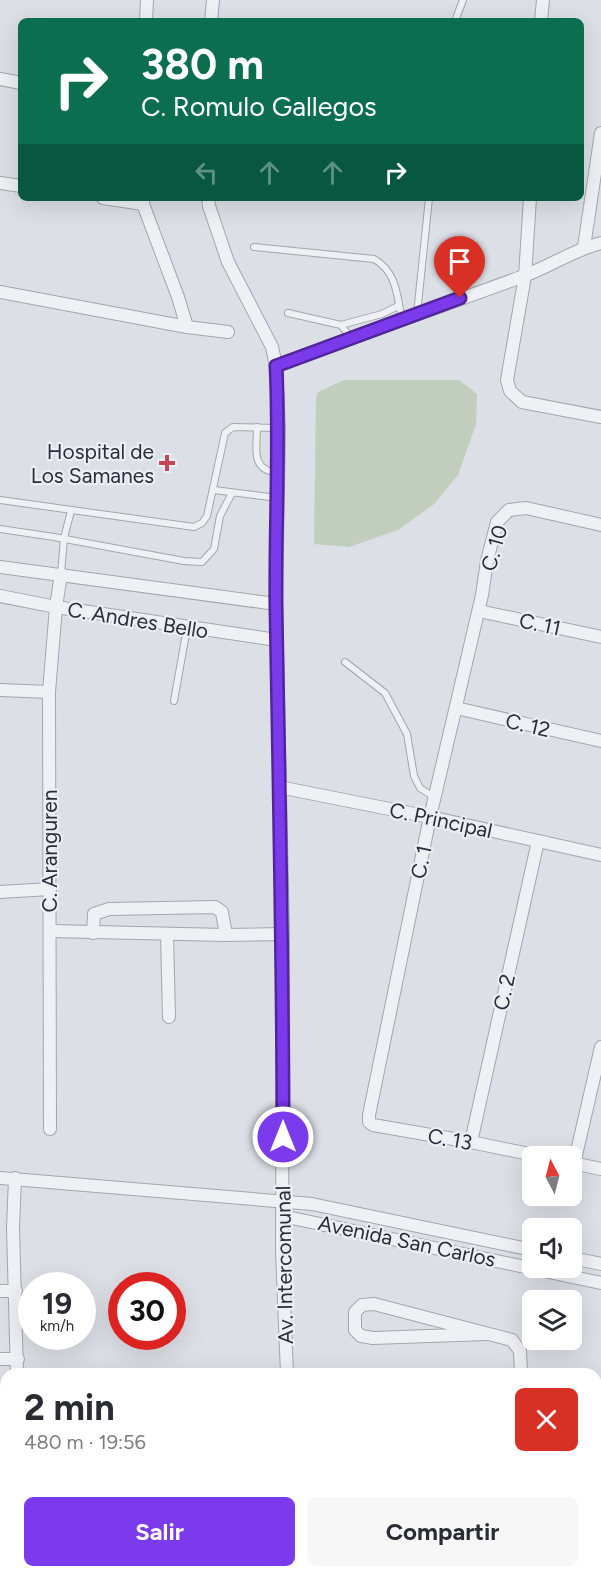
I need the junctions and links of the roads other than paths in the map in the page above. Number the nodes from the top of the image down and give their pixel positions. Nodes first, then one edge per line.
1 (147, 0) edge
2 (213, 0) edge
3 (463, 0) edge
4 (543, 0) edge
5 (146, 18) edge
6 (211, 18) edge
7 (456, 18) edge
8 (542, 18) edge
9 (0, 79) edge
10 (18, 82) edge
11 (601, 133) edge
12 (0, 183) edge
13 (18, 186) edge
14 (143, 201) edge
15 (208, 201) edge
16 (429, 201) edge
17 (530, 201) edge
18 (601, 243) edge
19 (254, 247) dead end
20 (584, 247) junction
21 (525, 276) junction
22 (0, 292) edge
23 (398, 306) junction
24 (288, 313) dead end
25 (417, 314) junction
26 (402, 320) junction
27 (341, 325) junction
28 (187, 327) junction
29 (228, 332) dead end
30 (350, 337) junction
31 (276, 366) junction
32 (601, 417) edge
33 (257, 427) junction
34 (279, 428) junction
35 (278, 473) junction
36 (214, 490) junction
37 (232, 493) junction
38 (278, 498) junction
39 (0, 500) edge
40 (71, 511) junction
41 (601, 525) edge
42 (0, 529) edge
43 (64, 538) junction
44 (0, 567) edge
45 (62, 574) junction
46 (0, 596) edge
47 (276, 604) junction
48 (56, 607) junction
49 (479, 611) junction
50 (187, 628) junction
51 (601, 637) edge
52 (277, 640) junction
53 (345, 662) dead end
54 (0, 690) edge
55 (49, 692) junction
56 (174, 700) dead end
57 (456, 708) junction
58 (601, 741) edge
59 (279, 787) junction
60 (435, 797) junction
61 (430, 817) junction
62 (538, 841) junction
63 (601, 855) edge
64 (50, 890) junction
65 (0, 892) edge
66 (50, 931) junction
67 (93, 933) junction
68 (167, 934) junction
69 (283, 934) junction
70 (226, 935) junction
71 (169, 1017) dead end
72 (601, 1047) edge
73 (369, 1115) joint
74 (50, 1128) dead end
75 (471, 1142) junction
76 (577, 1146) edge
77 (522, 1152) edge
78 (582, 1166) edge
79 (601, 1169) edge
80 (0, 1178) edge
81 (15, 1178) junction
82 (282, 1200) junction
83 (282, 1216) junction
84 (0, 1228) edge
85 (14, 1228) junction
86 (522, 1248) edge
87 (582, 1260) edge
88 (601, 1264) edge
89 (601, 1283) edge
90 (0, 1291) edge
91 (16, 1291) junction
92 (486, 1334) junction
93 (0, 1359) edge
94 (18, 1359) junction
95 (17, 1368) edge
96 (287, 1368) edge
97 (521, 1368) edge

1 - 5 street
2 - 6 street
3 - 7 lane
4 - 8 street
9 - 10 street
11 - 20 street
12 - 13 street
14 - 28 street
15 - 31 street, Av. Intercomunal
16 - 25 lane
17 - 21 street
18 - 20 street
19 - 23 lane
20 - 21 street
21 - 25 street
21 - 32 street
22 - 28 street
23 - 26 lane
23 - 27 lane
24 - 27 lane
25 - 26 street
26 - 30 street
27 - 30 lane
28 - 29 street
30 - 31 street
31 - 34 street, Av. Intercomunal
33 - 34 lane
33 - 35 lane
33 - 36 lane
34 - 35 street, Av. Intercomunal
35 - 38 street, Av. Intercomunal
36 - 37 lane
36 - 40 lane
37 - 38 lane
37 - 43 lane
38 - 47 street, Av. Intercomunal
39 - 40 lane
40 - 43 lane
41 - 49 street, C. 10
42 - 43 lane
43 - 45 lane
44 - 45 street, C. Andres Bello
45 - 47 street, C. Andres Bello
45 - 48 street, C. Aranguren
46 - 48 street, C. Andres Bello
47 - 52 street, Av. Intercomunal
48 - 50 street, C. Andres Bello
48 - 55 street, C. Aranguren
49 - 51 street, C. 11
49 - 57 street, C. 1
50 - 52 street, C. Andres Bello
50 - 56 lane
52 - 59 street, Av. Intercomunal
53 - 60 lane
54 - 55 street
55 - 64 street, C. Aranguren
57 - 58 street, C. 12
57 - 60 street, C. 1
59 - 61 street, C. Principal
59 - 69 street, Av. Intercomunal
60 - 61 street, C. 1
61 - 62 street, C. Principal
61 - 73 street, C. 1
62 - 63 street, C. Principal
62 - 75 street, C. 2
64 - 65 street
64 - 66 street, C. Aranguren
66 - 67 street
66 - 74 street, C. Aranguren
67 - 68 street
67 - 70 street
68 - 70 street
68 - 71 street
69 - 70 street
69 - 82 street, Av. Intercomunal
72 - 76 street
73 - 75 street, C. 13
75 - 77 street, C. 13
78 - 79 street
80 - 81 street, Avenida San Carlos
81 - 82 street, Avenida San Carlos
81 - 85 street
82 - 83 street, Av. Intercomunal
82 - 86 street, Avenida San Carlos
83 - 89 street, Avenida San Carlos
83 - 96 street, Av. Intercomunal
84 - 85 street
85 - 91 street
87 - 88 street
90 - 91 street
91 - 94 street
92 - 92 street
92 - 97 street
93 - 94 street
94 - 95 street

